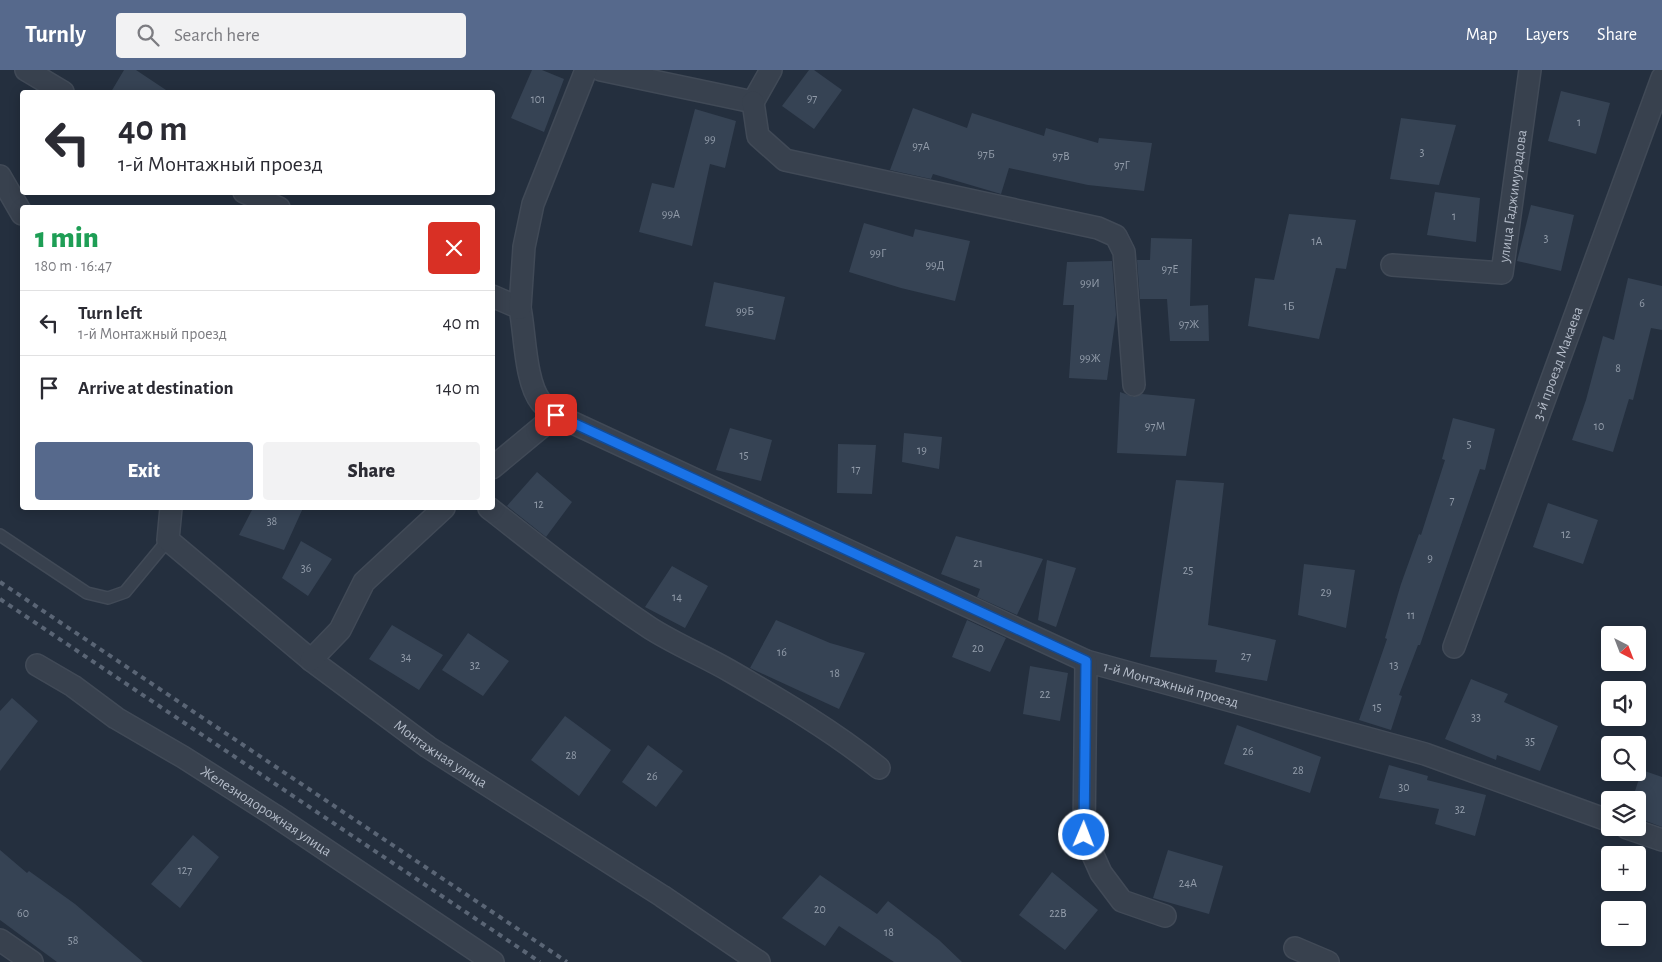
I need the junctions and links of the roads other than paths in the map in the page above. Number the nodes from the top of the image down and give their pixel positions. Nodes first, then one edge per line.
1 (26, 70) edge
2 (586, 70) edge
3 (601, 70) edge
4 (771, 70) edge
5 (1530, 70) edge
6 (1662, 78) edge
7 (60, 90) edge
8 (753, 102) junction
9 (0, 176) edge
10 (251, 195) edge
11 (272, 205) edge
12 (20, 211) edge
13 (1392, 265) dead end
14 (495, 297) edge
15 (520, 308) junction
16 (1134, 385) dead end
17 (556, 415) junction
18 (495, 466) edge
19 (171, 510) edge
20 (442, 510) edge
21 (492, 510) edge
22 (0, 535) edge
23 (168, 540) junction
24 (1454, 647) dead end
25 (311, 660) junction
26 (1086, 661) junction
27 (37, 665) dead end
28 (879, 768) dead end
29 (1601, 819) edge
30 (1646, 835) edge
31 (1662, 840) edge
32 (1165, 916) dead end
33 (0, 940) edge
34 (1295, 948) dead end
35 (32, 962) edge
36 (493, 962) edge
37 (759, 962) edge
38 (1328, 962) edge

1 - 7 street
2 - 15 street, 1-й Монтажный проезд
3 - 8 street
4 - 8 street
5 - 13 street, улица Гаджимурадова
6 - 24 street, 3-й проезд Макаева
8 - 16 street
9 - 12 street
10 - 11 street
14 - 15 street
15 - 17 street, 1-й Монтажный проезд
17 - 18 street
17 - 26 street, 1-й Монтажный проезд
19 - 23 street
20 - 25 street
21 - 28 street
22 - 23 lane
23 - 25 street, Монтажная улица
25 - 37 street, Монтажная улица
26 - 29 street, 1-й Монтажный проезд
26 - 32 street
27 - 36 street, Железнодорожная улица
30 - 31 street
33 - 35 street
34 - 38 street

